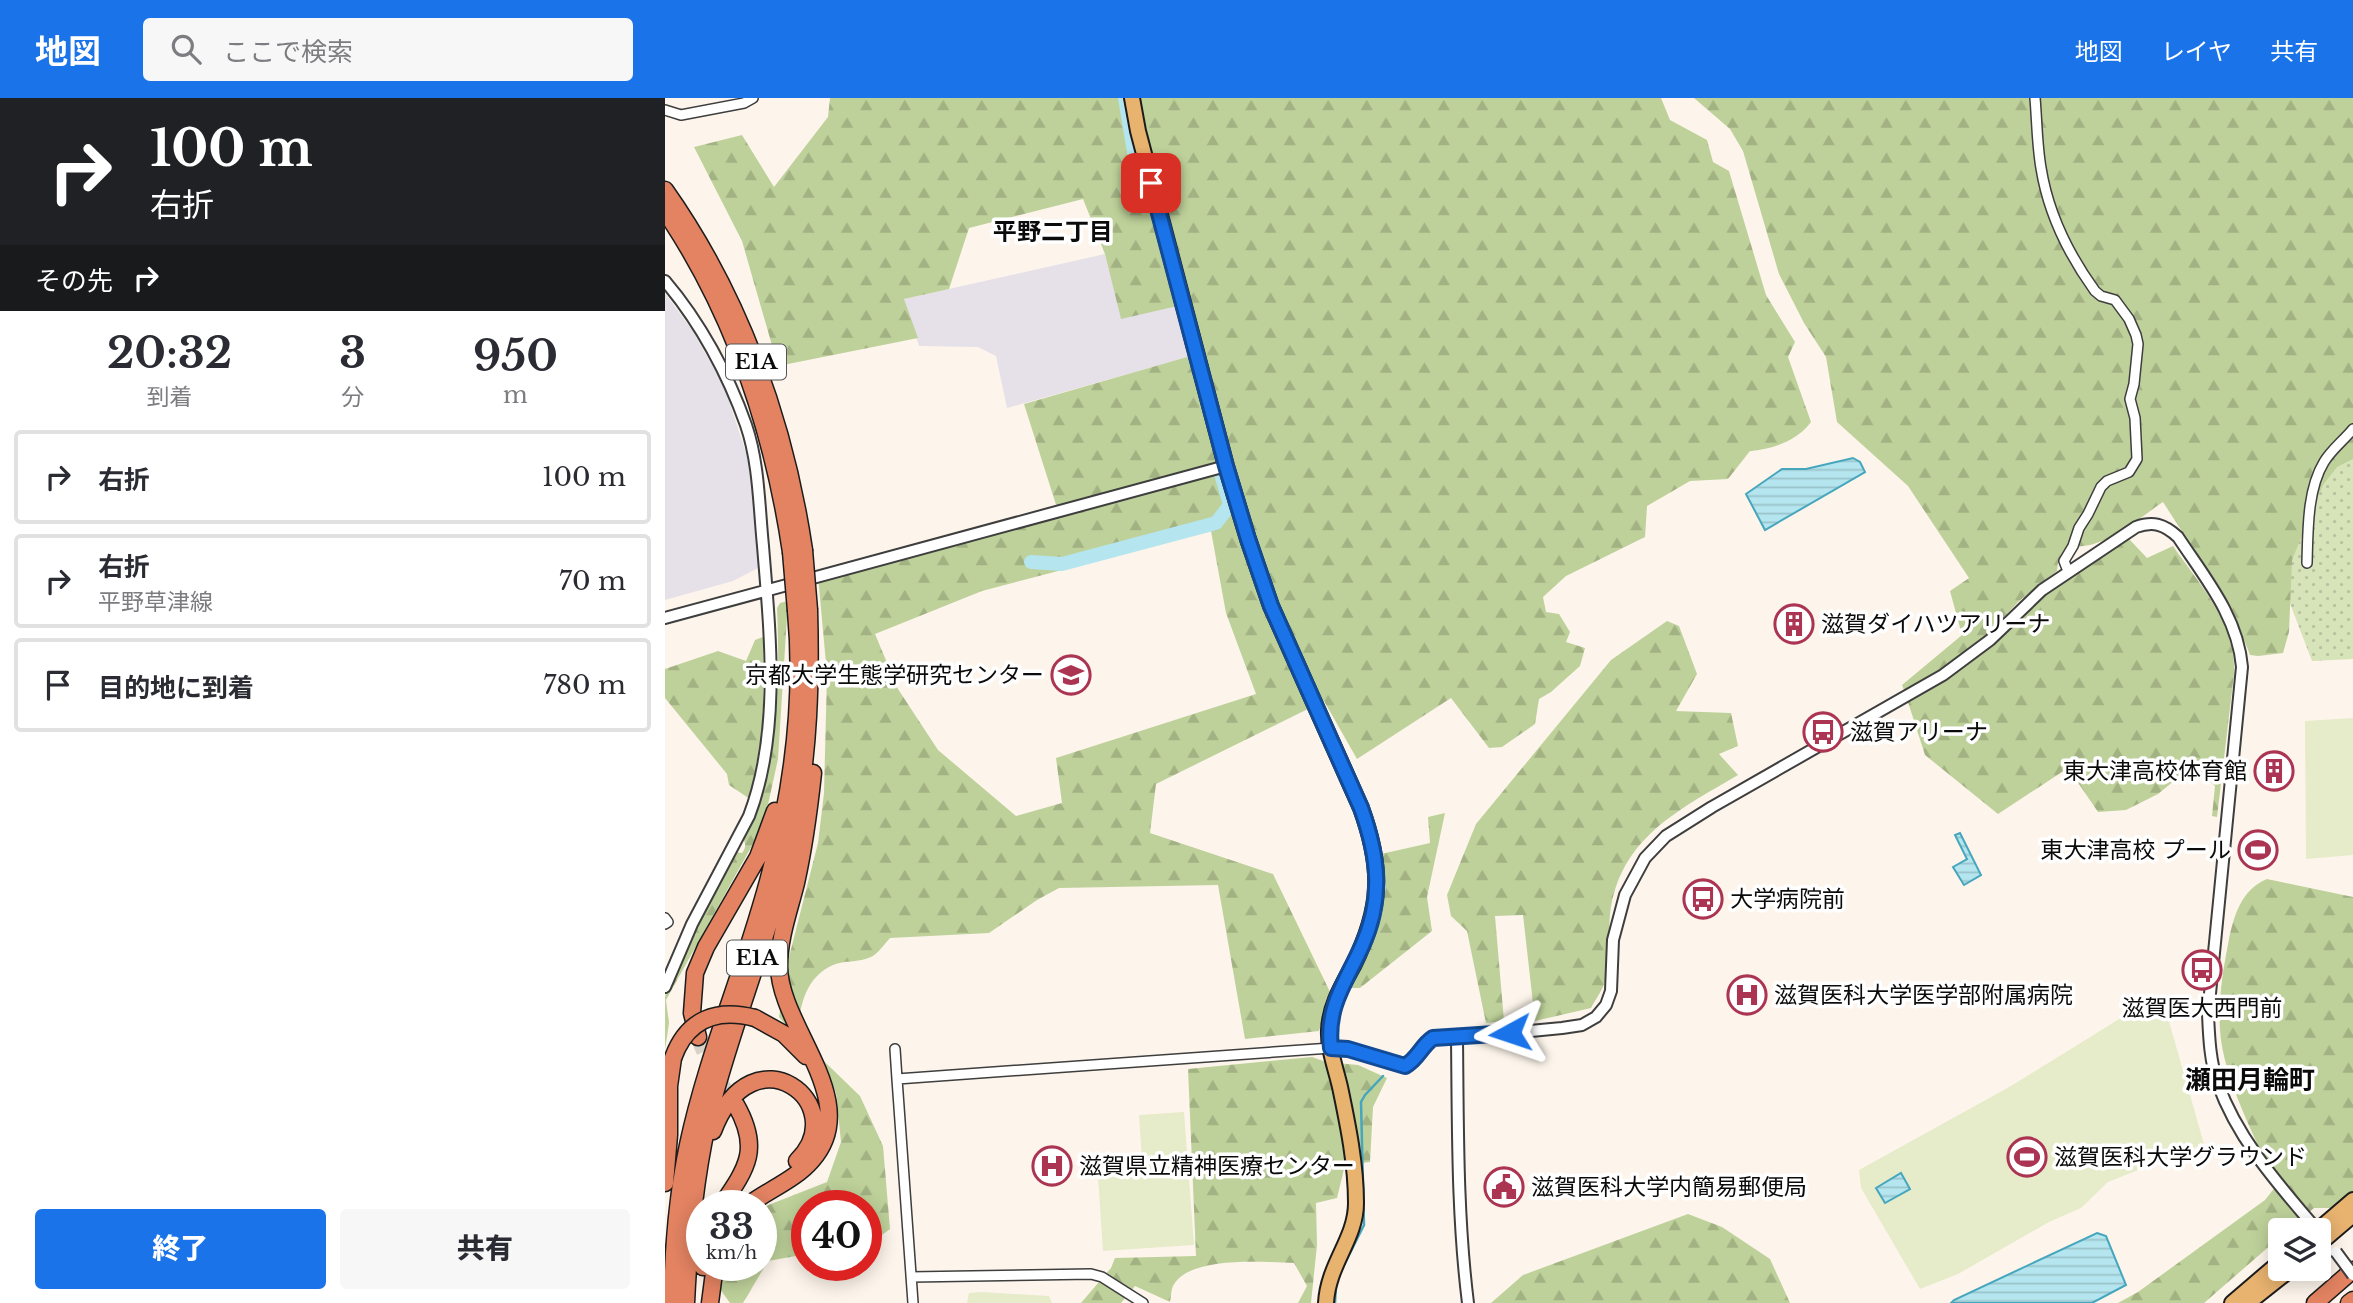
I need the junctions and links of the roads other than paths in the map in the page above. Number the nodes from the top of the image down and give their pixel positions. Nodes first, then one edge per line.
1 (753, 98) edge
2 (1132, 98) edge
3 (2035, 98) edge
4 (665, 110) edge
5 (665, 190) edge
6 (665, 211) edge
7 (665, 281) edge
8 (2353, 429) edge
9 (1226, 466) junction
10 (797, 551) junction
11 (2307, 564) dead end
12 (2068, 571) junction
13 (768, 590) junction
14 (803, 611) junction
15 (665, 618) edge
16 (665, 918) edge
17 (665, 924) edge
18 (665, 987) edge
19 (698, 1037) tunnel mouth
20 (1457, 1038) junction
21 (1331, 1048) junction
22 (895, 1049) dead end
23 (897, 1079) junction
24 (824, 1085) junction
25 (736, 1105) tunnel mouth
26 (665, 1183) edge
27 (696, 1190) edge
28 (696, 1190) edge
29 (731, 1190) edge
30 (753, 1190) edge
31 (771, 1190) edge
32 (2353, 1200) edge
33 (2353, 1215) edge
34 (2306, 1218) edge
35 (2331, 1223) edge
36 (2331, 1228) edge
37 (2331, 1247) edge
38 (2268, 1272) edge
39 (2353, 1273) edge
40 (911, 1277) junction
41 (688, 1281) edge
42 (704, 1281) edge
43 (708, 1281) edge
44 (2276, 1281) edge
45 (672, 1303) edge
46 (686, 1303) edge
47 (701, 1303) edge
48 (710, 1303) edge
49 (913, 1303) edge
50 (1143, 1303) edge
51 (1326, 1303) edge
52 (1468, 1303) edge
53 (2232, 1303) edge
54 (2248, 1303) edge
55 (2315, 1303) edge

1 - 4 street
2 - 9 main road
3 - 12 street
5 - 10 highway, E1A
6 - 10 highway, E1A
7 - 13 street
8 - 11 street
9 - 13 street
9 - 21 main road
10 - 14 highway, E1A, bridge
12 - 20 street
12 - 34 street
13 - 15 street
13 - 18 street
14 - 19 highway
14 - 24 highway
14 - 27 highway, E1A
14 - 45 highway, E1A
16 - 17 street
20 - 21 street
20 - 52 street
21 - 23 street
21 - 51 main road
22 - 23 street
23 - 40 street
24 - 26 highway, bridge
24 - 31 highway
25 - 29 highway
28 - 30 highway
32 - 35 main road
33 - 36 main road
37 - 39 street, bridge
38 - 53 main road
39 - 55 highway
40 - 49 street
40 - 50 street
41 - 46 highway, E1A
42 - 47 highway
43 - 48 highway
44 - 54 main road

